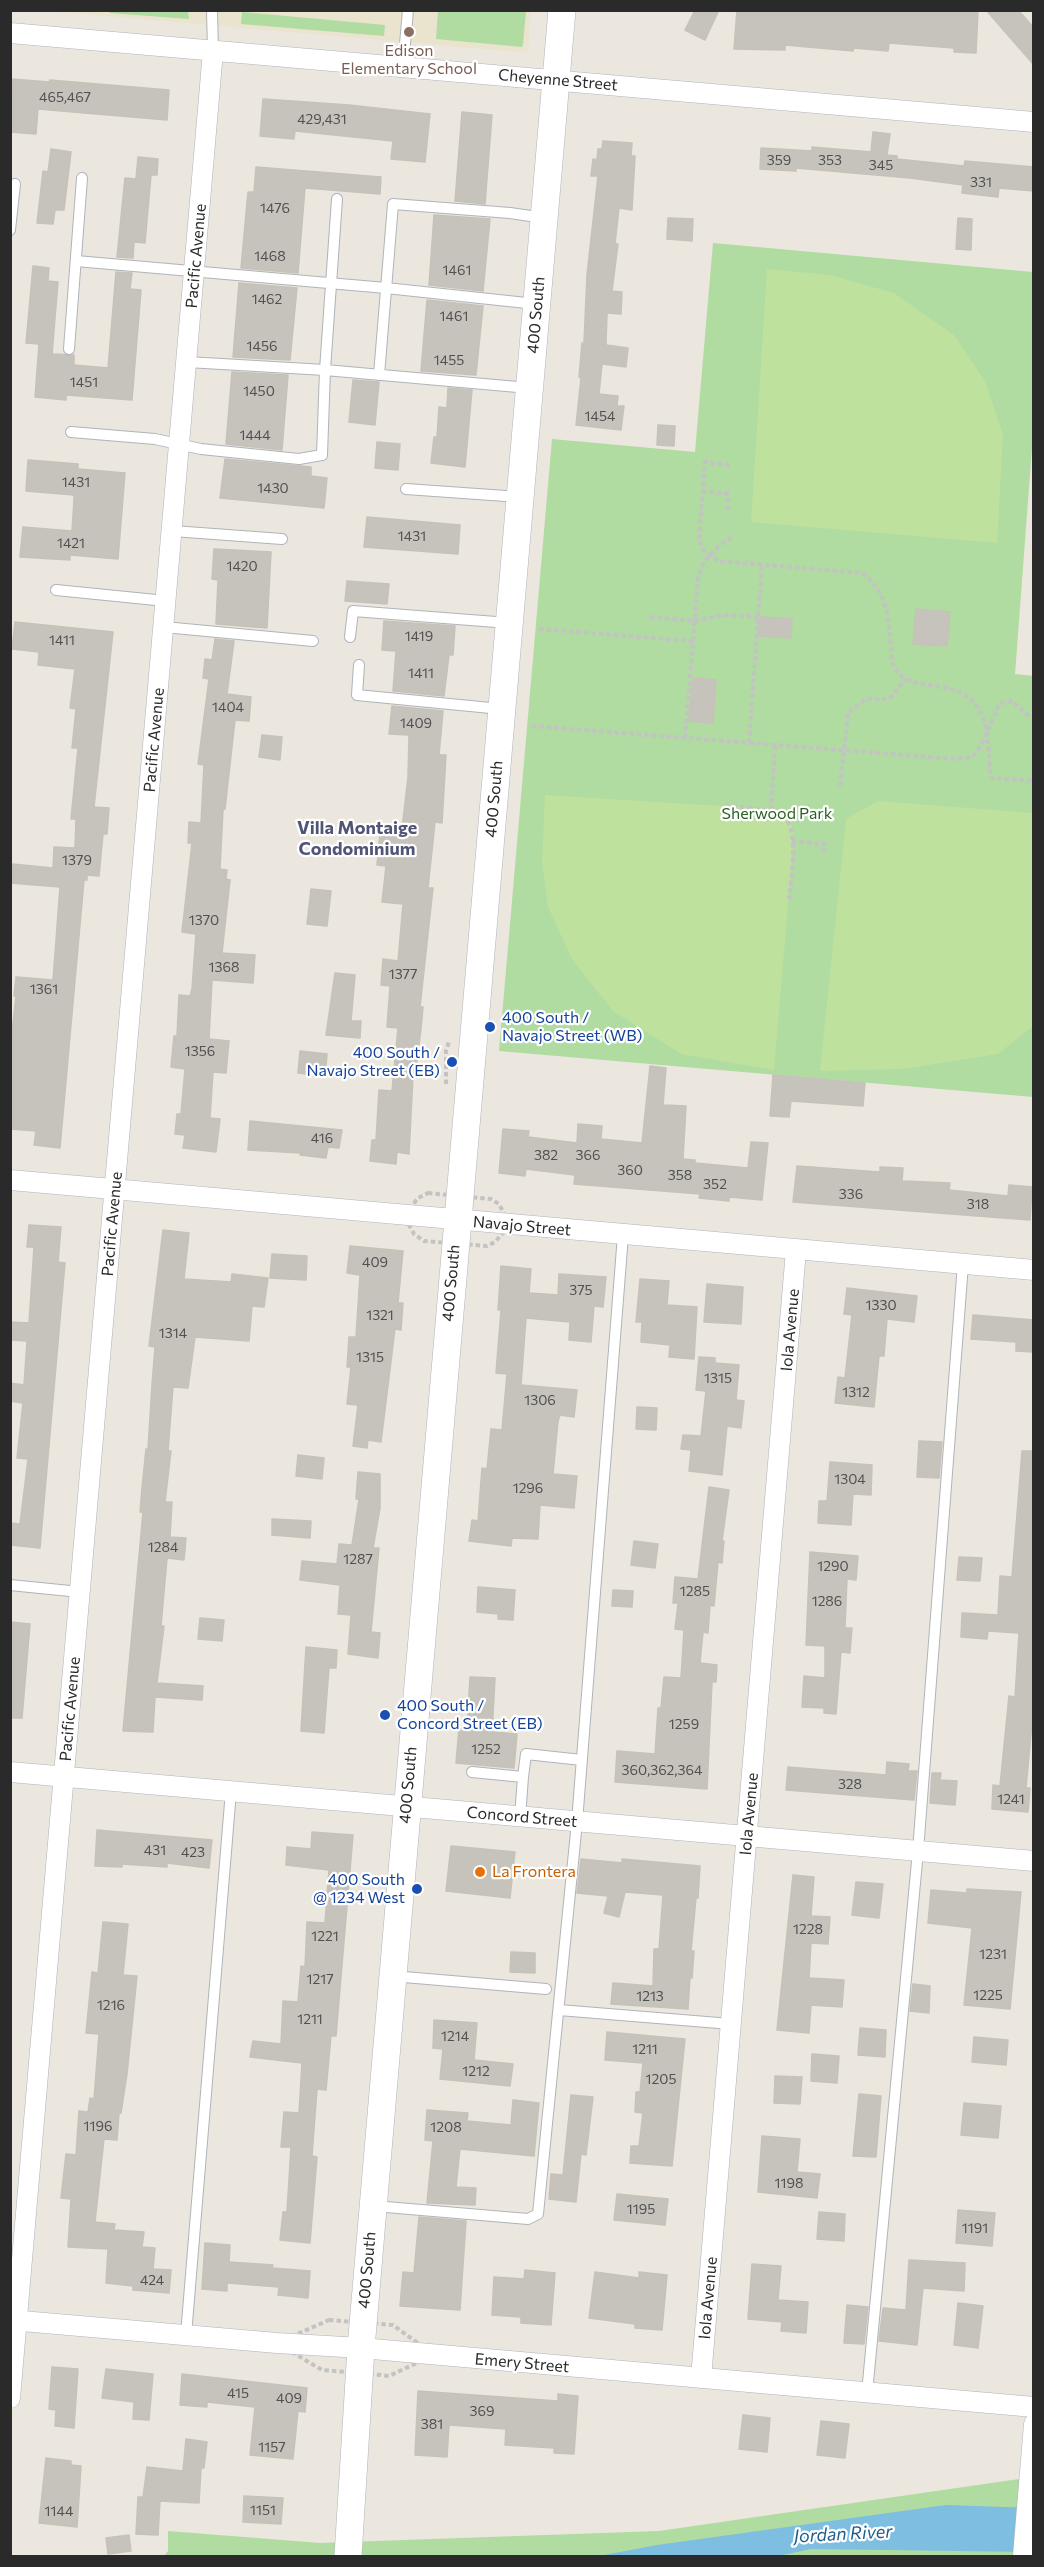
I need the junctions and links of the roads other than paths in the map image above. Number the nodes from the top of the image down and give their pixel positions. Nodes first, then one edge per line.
1 (212, 10) edge
2 (408, 10) edge
3 (562, 10) edge
4 (10, 33) edge
5 (213, 51) junction
6 (403, 67) junction
7 (556, 80) junction
8 (1034, 122) edge
9 (82, 178) dead end
10 (15, 184) dead end
11 (337, 199) dead end
12 (544, 218) junction
13 (10, 230) edge
14 (76, 261) junction
15 (195, 272) junction
16 (332, 283) junction
17 (386, 288) junction
18 (537, 304) junction
19 (69, 349) dead end
20 (187, 362) junction
21 (325, 370) junction
22 (379, 375) junction
23 (530, 388) junction
24 (71, 432) dead end
25 (180, 446) junction
26 (406, 489) dead end
27 (520, 497) junction
28 (172, 531) junction
29 (282, 538) dead end
30 (56, 590) dead end
31 (166, 601) junction
32 (509, 623) junction
33 (164, 627) junction
34 (350, 637) dead end
35 (313, 641) dead end
36 (359, 665) dead end
37 (501, 709) junction
38 (10, 1180) edge
39 (115, 1190) junction
40 (456, 1221) junction
41 (623, 1235) junction
42 (796, 1250) junction
43 (963, 1264) junction
44 (1034, 1270) edge
45 (10, 1585) edge
46 (80, 1592) junction
47 (582, 1760) junction
48 (10, 1772) edge
49 (471, 1772) dead end
50 (64, 1777) junction
51 (523, 1777) junction
52 (231, 1791) junction
53 (407, 1806) junction
54 (520, 1817) junction
55 (577, 1822) junction
56 (747, 1837) junction
57 (918, 1851) junction
58 (1034, 1861) edge
59 (392, 1976) junction
60 (546, 1989) dead end
61 (558, 2010) junction
62 (731, 2024) junction
63 (373, 2205) junction
64 (14, 2320) edge
65 (186, 2335) junction
66 (361, 2348) junction
67 (701, 2378) junction
68 (867, 2393) junction
69 (10, 2398) edge
70 (1034, 2407) edge
71 (1034, 2424) edge
72 (1023, 2555) edge
73 (348, 2556) edge

1 - 5 lane
2 - 6 lane
3 - 7 main road, 400 South
4 - 5 street, Cheyenne Street
5 - 6 street, Cheyenne Street
5 - 15 street, Pacific Avenue
6 - 7 street, Cheyenne Street
7 - 8 street, Cheyenne Street
7 - 12 main road, 400 South
9 - 14 lane
10 - 13 lane
11 - 16 lane
12 - 17 lane
12 - 18 main road, 400 South
14 - 15 lane
14 - 19 lane
15 - 16 lane
15 - 20 street, Pacific Avenue
16 - 17 lane
16 - 21 lane
17 - 18 lane
17 - 22 lane
18 - 23 main road, 400 South
20 - 21 lane
20 - 25 street, Pacific Avenue
21 - 22 lane
21 - 25 lane
22 - 23 lane
23 - 27 main road, 400 South
24 - 25 lane
25 - 28 street, Pacific Avenue
26 - 27 lane
27 - 32 main road, 400 South
28 - 29 lane
28 - 31 street, Pacific Avenue
30 - 31 lane
31 - 33 street, Pacific Avenue
32 - 34 lane
32 - 37 main road, 400 South
33 - 35 lane
33 - 39 street, Pacific Avenue
36 - 37 lane
37 - 40 main road, 400 South
38 - 39 street, Navajo Street
39 - 40 street, Navajo Street
39 - 46 street, Pacific Avenue
40 - 41 street, Navajo Street
40 - 53 main road, 400 South
41 - 42 street, Navajo Street
41 - 47 lane
42 - 43 street, Navajo Street
42 - 56 street, Iola Avenue
43 - 44 street, Navajo Street
43 - 57 lane
45 - 46 lane
46 - 50 street, Pacific Avenue
47 - 51 lane
47 - 55 lane
48 - 50 street, Concord Street
49 - 51 lane
50 - 52 street, Concord Street
50 - 64 street, Pacific Avenue
51 - 54 lane
52 - 53 street, Concord Street
52 - 65 lane
53 - 54 street, Concord Street
53 - 59 main road, 400 South
54 - 55 street, Concord Street
55 - 56 street, Concord Street
55 - 61 lane
56 - 57 street, Concord Street
56 - 62 street, Iola Avenue
57 - 58 street, Concord Street
57 - 68 lane
59 - 60 lane
59 - 63 main road, 400 South
61 - 62 lane
61 - 63 lane
62 - 67 street, Iola Avenue
63 - 66 main road, 400 South
64 - 65 street, Emery Street
64 - 69 street, Pacific Avenue
65 - 66 street, Emery Street
66 - 67 street, Emery Street
66 - 73 main road, 400 South
67 - 68 street, Emery Street
68 - 70 street, Emery Street
71 - 72 street

